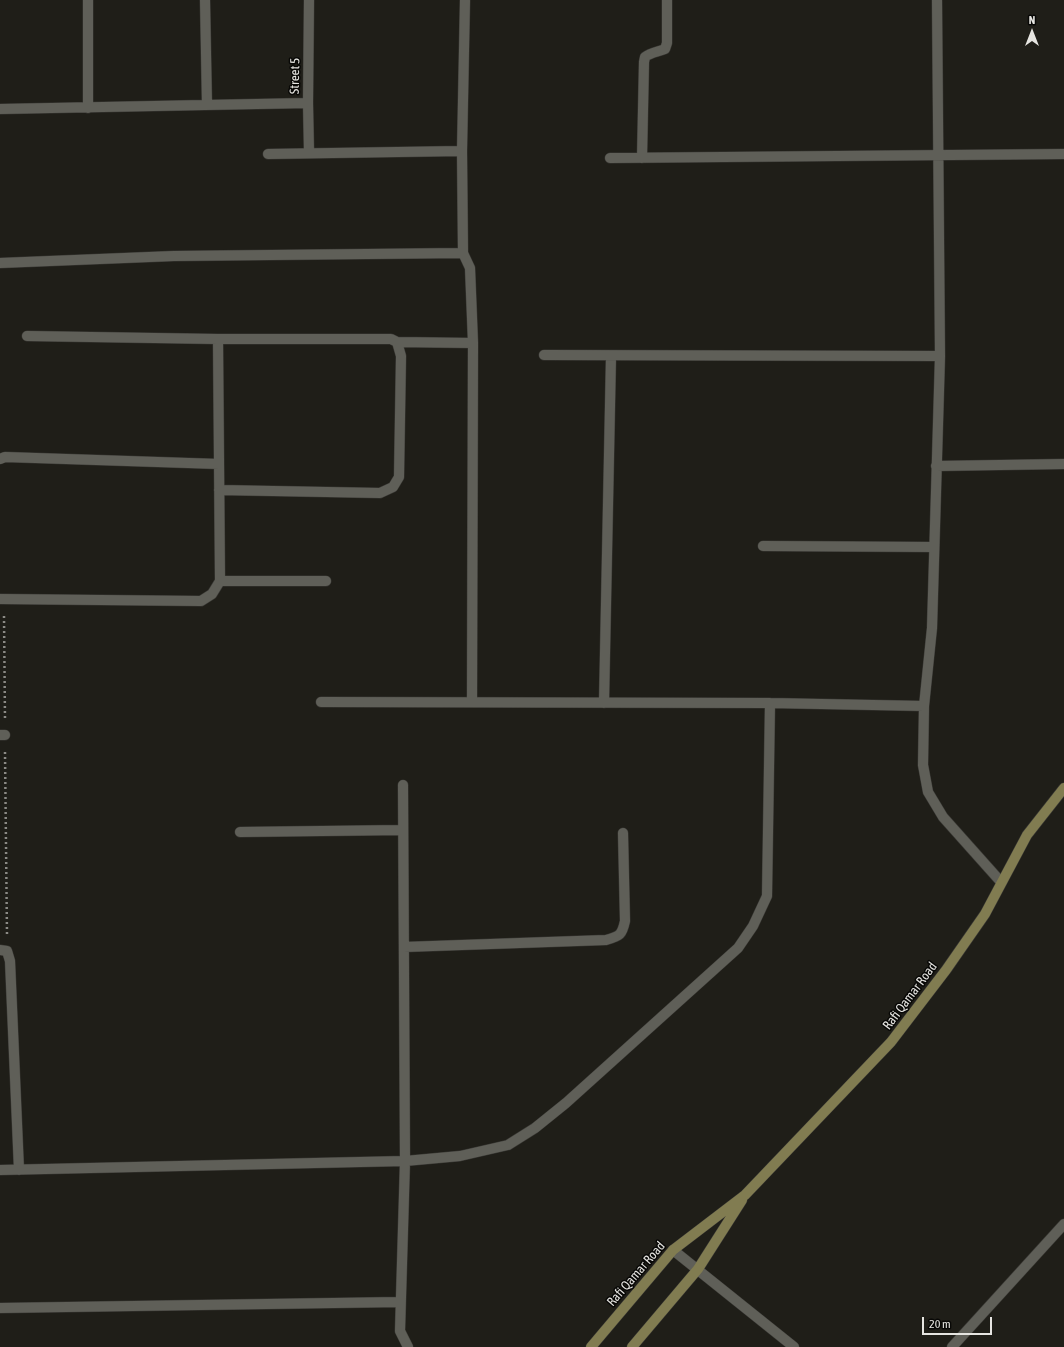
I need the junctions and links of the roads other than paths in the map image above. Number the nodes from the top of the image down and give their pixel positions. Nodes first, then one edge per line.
1 (88, 0) edge
2 (205, 0) edge
3 (309, 0) edge
4 (465, 0) edge
5 (666, 0) edge
6 (937, 0) edge
7 (308, 103) junction
8 (207, 105) junction
9 (88, 108) junction
10 (0, 109) edge
11 (462, 151) junction
12 (309, 152) junction
13 (268, 154) dead end
14 (1064, 154) edge
15 (938, 155) junction
16 (610, 158) dead end
17 (642, 158) junction
18 (463, 253) junction
19 (0, 263) edge
20 (27, 336) dead end
21 (218, 339) junction
22 (397, 342) junction
23 (473, 343) junction
24 (544, 355) dead end
25 (611, 356) junction
26 (940, 356) junction
27 (0, 460) edge
28 (219, 464) junction
29 (1064, 464) edge
30 (936, 466) junction
31 (219, 490) junction
32 (763, 546) dead end
33 (934, 547) junction
34 (220, 581) junction
35 (326, 581) dead end
36 (2, 599) edge
37 (321, 702) dead end
38 (472, 702) junction
39 (604, 703) junction
40 (770, 703) junction
41 (924, 706) junction
42 (403, 786) dead end
43 (1064, 788) edge
44 (403, 830) junction
45 (240, 832) dead end
46 (623, 833) dead end
47 (1001, 882) junction
48 (404, 947) junction
49 (3, 951) edge
50 (405, 1161) junction
51 (0, 1170) edge
52 (19, 1170) junction
53 (745, 1195) junction
54 (1064, 1224) edge
55 (673, 1250) junction
56 (698, 1269) junction
57 (400, 1302) junction
58 (0, 1308) edge
59 (408, 1347) edge
60 (591, 1347) edge
61 (632, 1347) edge
62 (794, 1347) edge
63 (952, 1347) edge

1 - 9 street
2 - 8 street
3 - 7 street, Street 5
4 - 11 street
5 - 17 street
6 - 15 street
7 - 8 street
7 - 12 street, Street 5
8 - 9 street
9 - 10 street
11 - 12 street
11 - 18 street
12 - 13 street
14 - 15 street
15 - 17 street
15 - 26 street
16 - 17 street
18 - 19 street
18 - 23 street
20 - 21 street
21 - 22 street
21 - 28 street
22 - 23 street
22 - 31 street
23 - 38 street
24 - 25 street
25 - 26 street
25 - 39 street
26 - 30 street
27 - 28 street
28 - 31 street
29 - 30 street
30 - 33 street
31 - 34 street
32 - 33 street
33 - 41 street
34 - 35 street
34 - 36 street
37 - 38 street
38 - 39 street
39 - 40 street
40 - 41 street
40 - 50 street
41 - 47 street
42 - 44 street
43 - 47 street, Rafi Qamar Road
44 - 45 street
44 - 48 street
46 - 48 street
47 - 53 street, Rafi Qamar Road
48 - 50 street
49 - 52 street
50 - 52 street
50 - 57 street
51 - 52 street
53 - 55 street, Rafi Qamar Road
53 - 56 street, Rafi Qamar Road
54 - 63 street
55 - 56 street
55 - 60 street, Rafi Qamar Road
56 - 61 street, Rafi Qamar Road
56 - 62 street
57 - 58 street
57 - 59 street

